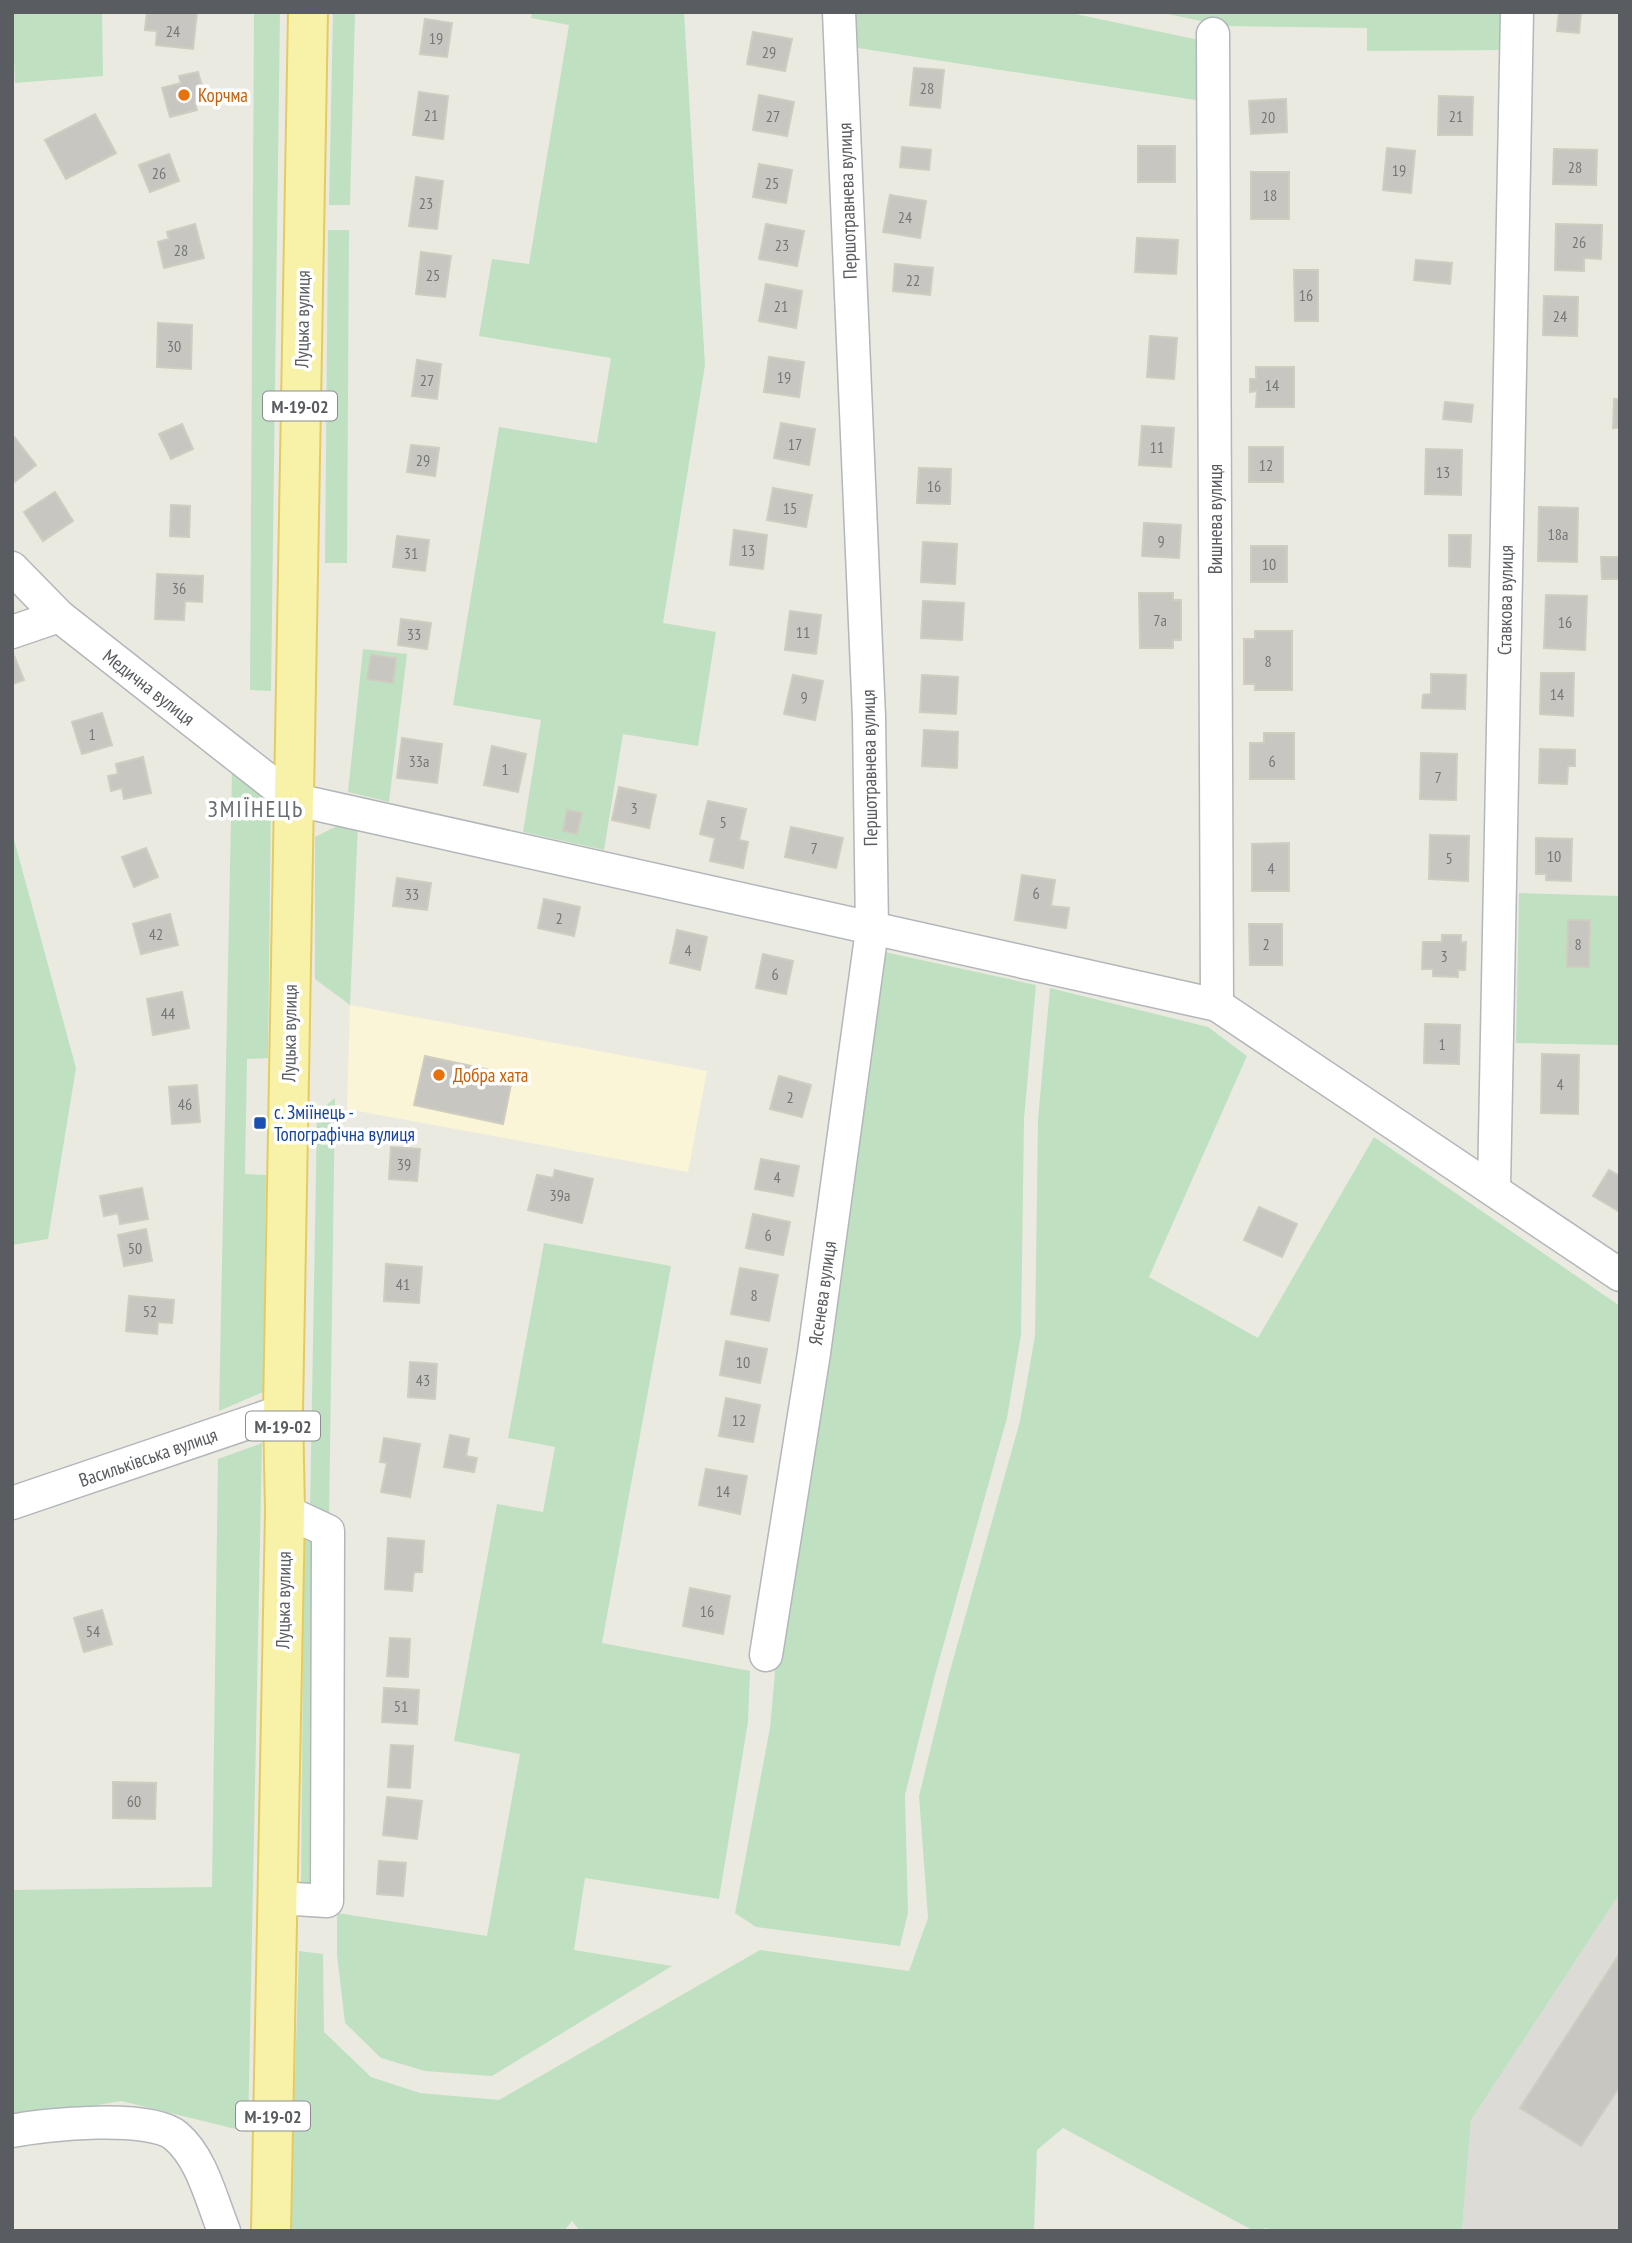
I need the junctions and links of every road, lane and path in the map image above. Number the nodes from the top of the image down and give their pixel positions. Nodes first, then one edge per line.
1 (308, 12) edge
2 (839, 12) edge
3 (1517, 12) edge
4 (1213, 34) dead end
5 (12, 568) edge
6 (59, 616) junction
7 (12, 632) edge
8 (292, 799) junction
9 (872, 930) junction
10 (1217, 1005) junction
11 (1494, 1188) junction
12 (1620, 1275) edge
13 (283, 1411) junction
14 (12, 1503) edge
15 (766, 1655) dead end
16 (12, 2131) edge
17 (224, 2231) edge
18 (271, 2231) edge

1 - 8 main road, Луцька вулиця / М-19-02
2 - 9 street, Першотравнева вулиця
3 - 11 street, Ставкова вулиця
4 - 10 street, Вишнева вулиця
5 - 6 street, Медична вулиця
6 - 7 street
6 - 8 street, Медична вулиця
8 - 9 street
8 - 13 main road, Луцька вулиця / М-19-02
9 - 10 street
9 - 15 street, Ясенева вулиця
10 - 11 street
11 - 12 street
13 - 14 street, Васильківська вулиця
13 - 18 main road, Луцька вулиця / М-19-02
16 - 17 street

